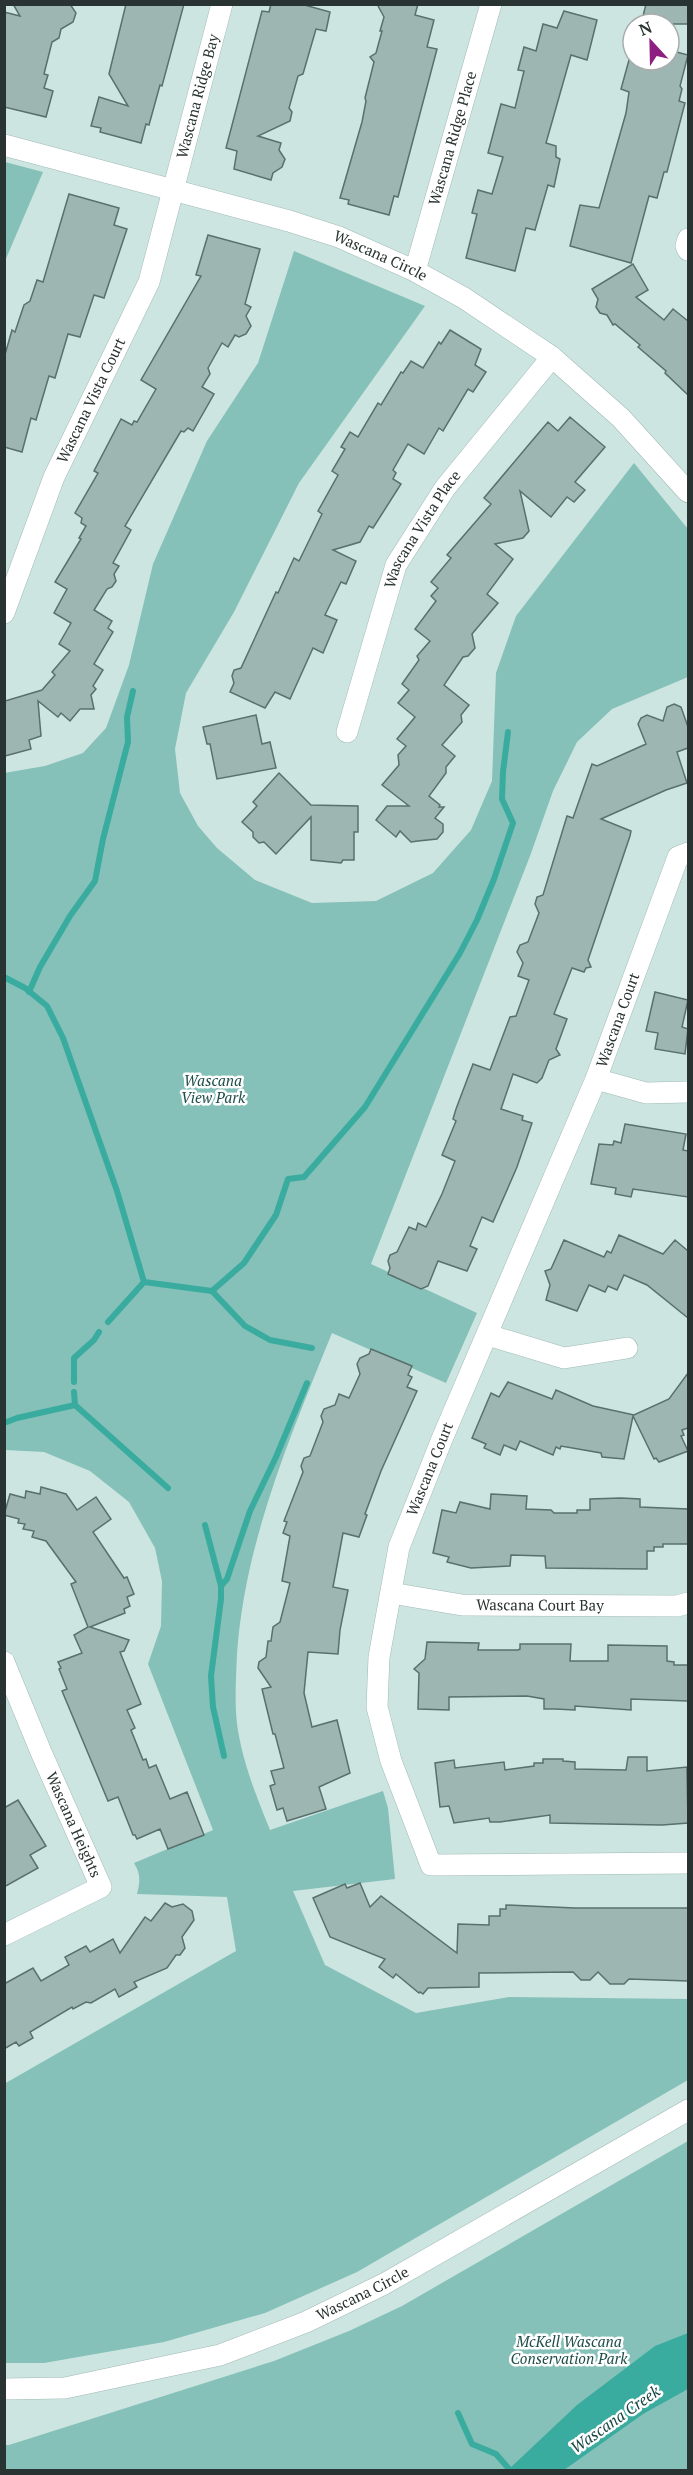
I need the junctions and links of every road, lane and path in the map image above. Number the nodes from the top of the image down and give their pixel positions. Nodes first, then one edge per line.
1 (222, 4) edge
2 (491, 4) edge
3 (4, 145) edge
4 (173, 190) junction
5 (688, 239) edge
6 (688, 250) edge
7 (415, 271) junction
8 (552, 357) junction
9 (688, 492) edge
10 (4, 613) edge
11 (347, 732) dead end
12 (688, 853) edge
13 (596, 1079) junction
14 (688, 1092) edge
15 (488, 1335) junction
16 (627, 1348) dead end
17 (391, 1593) junction
18 (688, 1603) edge
19 (4, 1662) edge
20 (688, 1863) edge
21 (4, 1935) edge
22 (688, 2110) edge
23 (4, 2389) edge

1 - 4 street, Wascana Ridge Bay
2 - 7 street, Wascana Ridge Place
3 - 4 street, Wascana Circle
4 - 7 street, Wascana Circle
4 - 10 street, Wascana Vista Court
5 - 6 street
7 - 8 street, Wascana Circle
8 - 9 street, Wascana Circle
8 - 11 street, Wascana Vista Place
12 - 13 street, Wascana Court
13 - 14 street
13 - 15 street, Wascana Court
15 - 16 street
15 - 17 street, Wascana Court
17 - 18 street, Wascana Court Bay
17 - 20 street, Wascana Court
19 - 21 street, Wascana Heights
22 - 23 street, Wascana Circle

